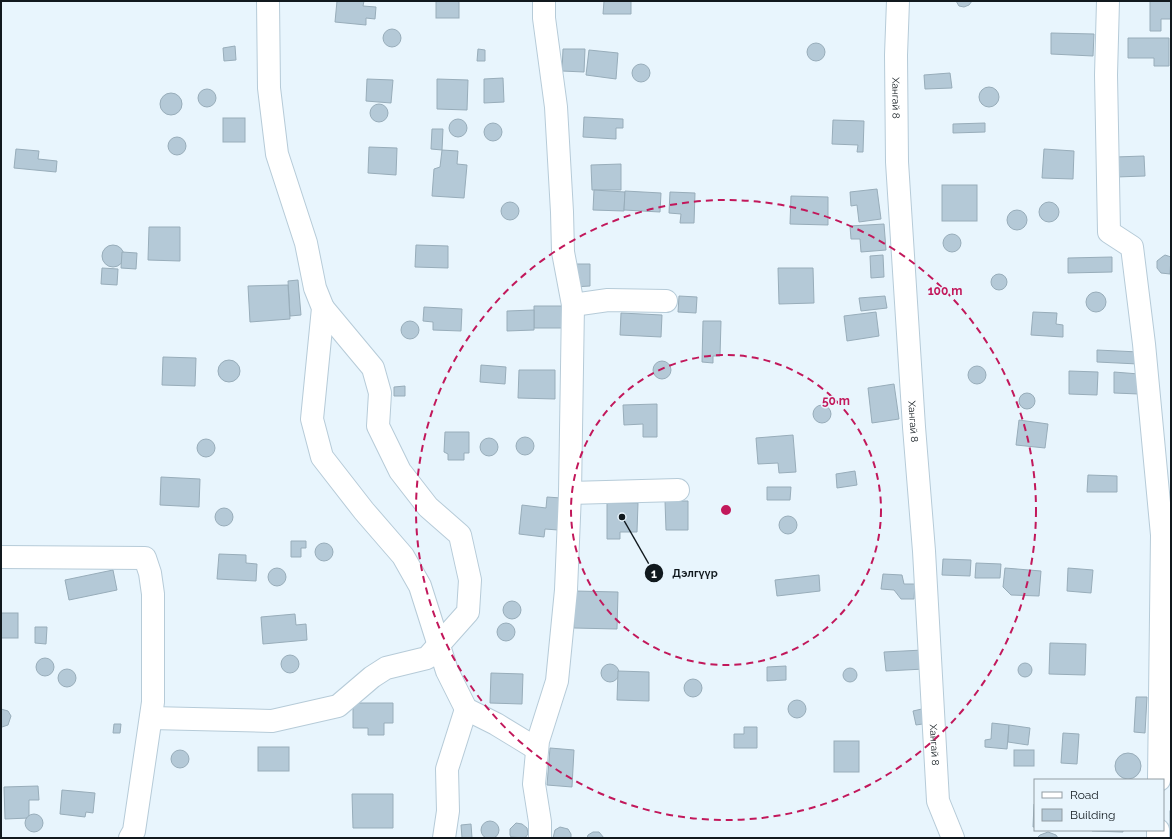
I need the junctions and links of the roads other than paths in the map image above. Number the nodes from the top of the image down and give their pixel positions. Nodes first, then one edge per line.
1 (268, 1) edge
2 (544, 1) edge
3 (898, 1) edge
4 (1108, 1) edge
5 (666, 301) dead end
6 (573, 305) junction
7 (323, 308) junction
8 (678, 490) dead end
9 (570, 493) junction
10 (1, 557) edge
11 (439, 644) junction
12 (466, 709) junction
13 (151, 718) junction
14 (537, 749) junction
15 (1159, 779) edge
16 (130, 838) edge
17 (444, 838) edge
18 (540, 838) edge
19 (953, 838) edge

1 - 7 street
2 - 6 street
3 - 19 street, Хангай 8
4 - 15 street
5 - 6 street
6 - 9 street
7 - 11 street
7 - 11 street
8 - 9 street
9 - 14 street
10 - 13 street
11 - 12 street
11 - 13 street
12 - 14 street
12 - 17 street
13 - 16 street
14 - 18 street

